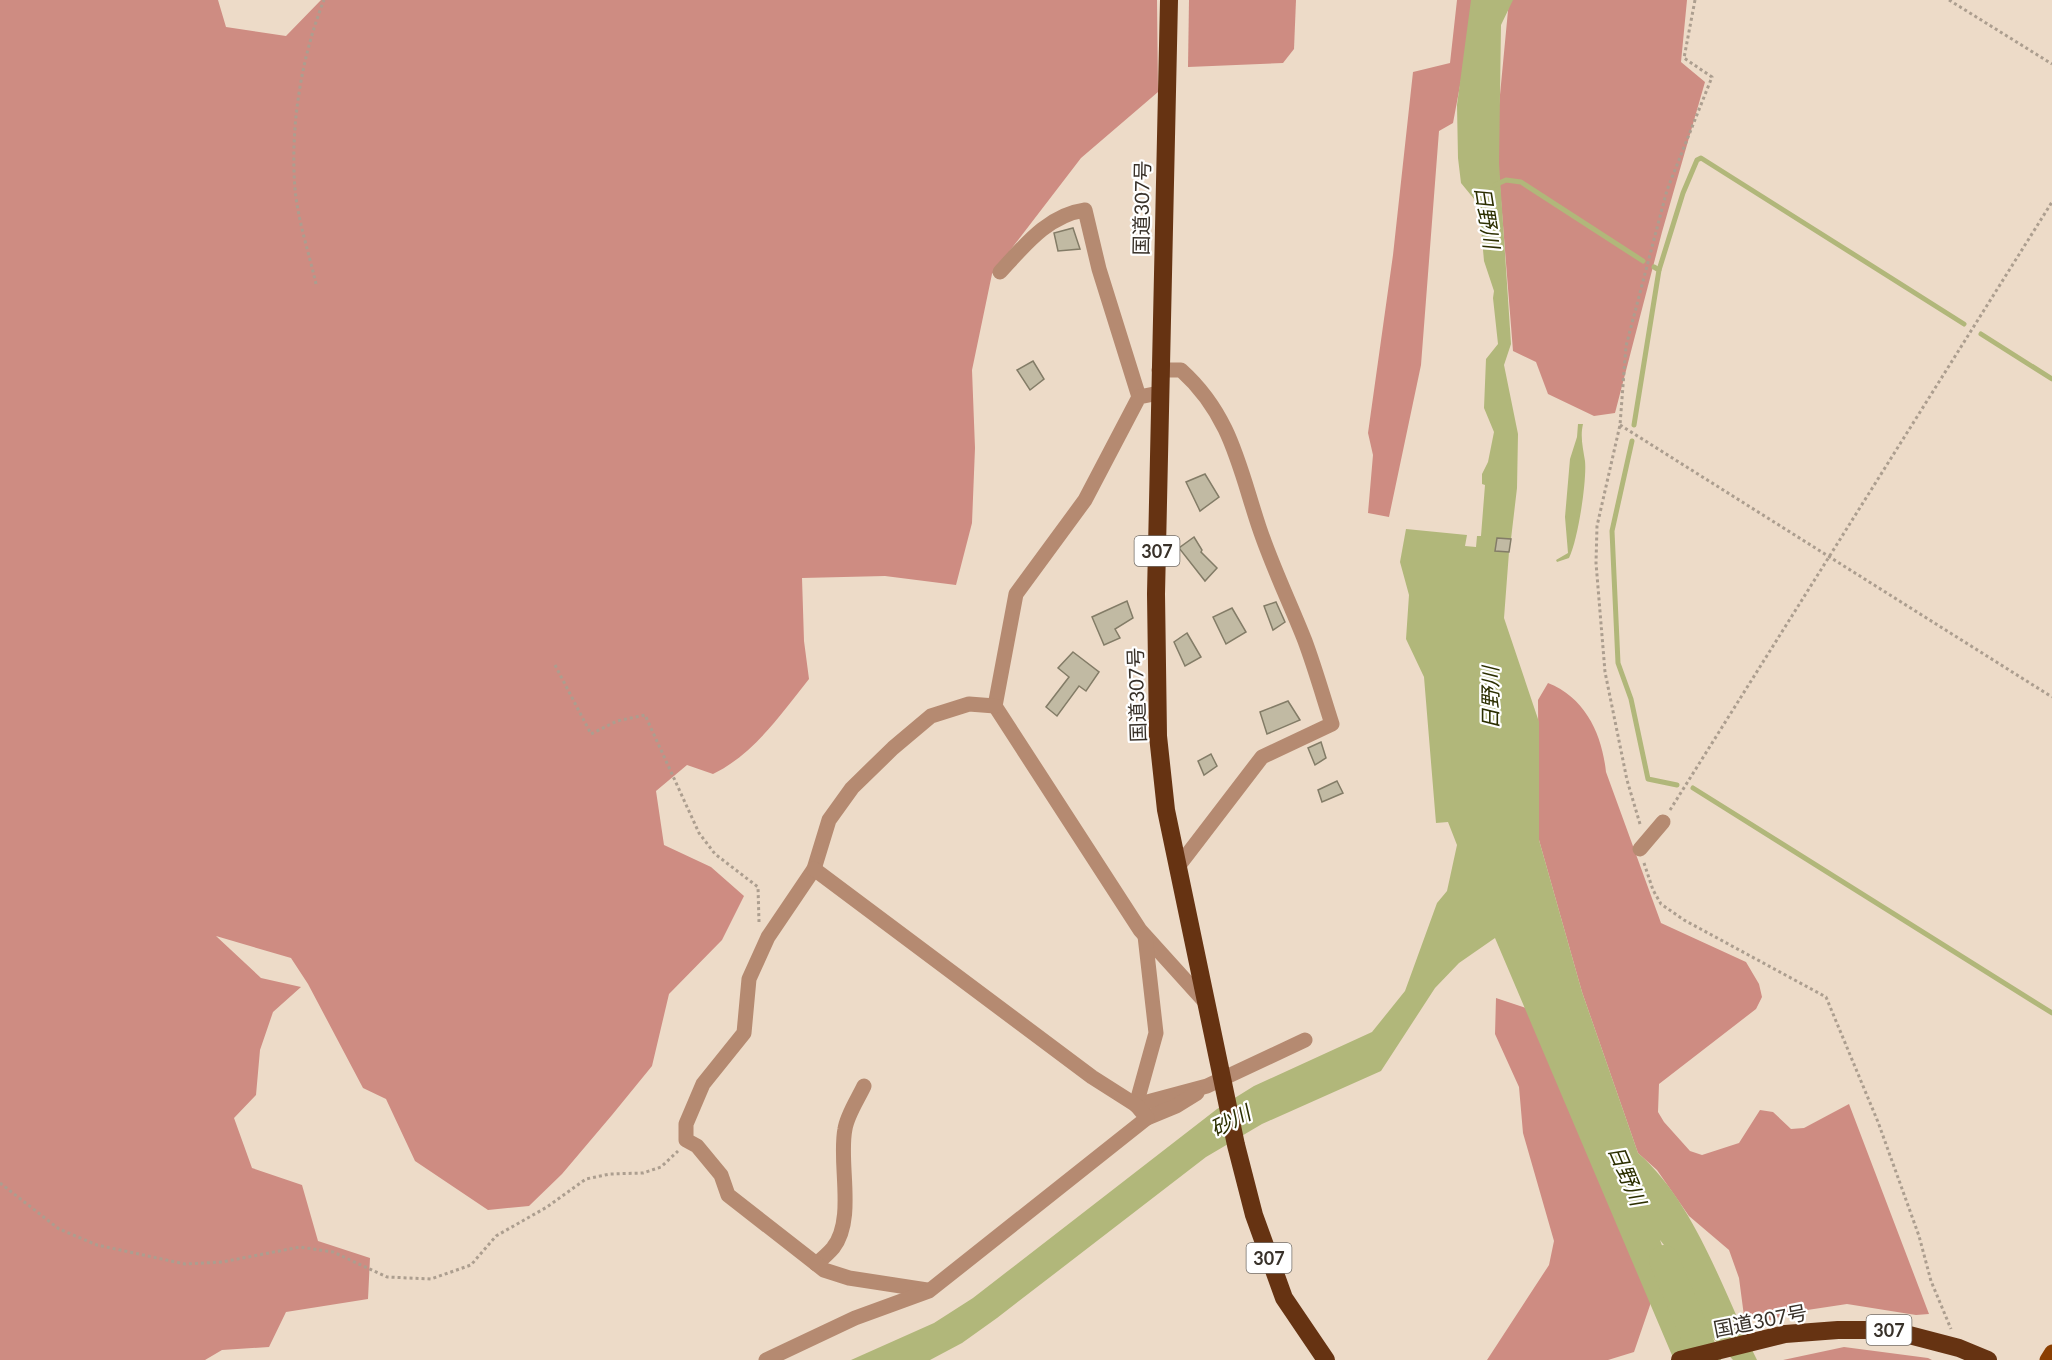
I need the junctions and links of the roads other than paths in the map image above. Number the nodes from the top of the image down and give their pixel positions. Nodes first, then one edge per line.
1 (1169, 0) edge
2 (1000, 272) dead end
3 (1159, 370) junction
4 (1159, 393) junction
5 (1139, 396) junction
6 (995, 706) junction
7 (1663, 822) road end
8 (1640, 849) road end
9 (1178, 868) junction
10 (814, 869) junction
11 (1145, 936) junction
12 (1206, 1003) junction
13 (1305, 1040) dead end
14 (864, 1086) dead end
15 (1219, 1087) junction
16 (1136, 1105) junction
17 (1147, 1118) junction
18 (816, 1264) junction
19 (929, 1291) junction
20 (2052, 1352) edge
21 (766, 1360) edge
22 (1326, 1360) edge
23 (1680, 1360) edge
24 (1988, 1360) edge
25 (2047, 1360) edge

1 - 3 highway, 国道307号 / 307
2 - 5 street
3 - 4 highway, 国道307号 / 307
3 - 9 street
4 - 5 street
4 - 9 highway, 国道307号 / 307
5 - 6 street
6 - 10 street
6 - 11 street
7 - 8 street
9 - 12 highway, 国道307号 / 307
10 - 16 street
10 - 18 street
11 - 12 street
11 - 16 street
12 - 15 highway, 国道307号 / 307
13 - 15 street
14 - 18 street
15 - 16 street
15 - 17 street
15 - 22 highway, 国道307号 / 307
16 - 17 street
17 - 19 street
18 - 19 street
19 - 21 street
20 - 25 main road
23 - 24 highway, 国道307号 / 307

